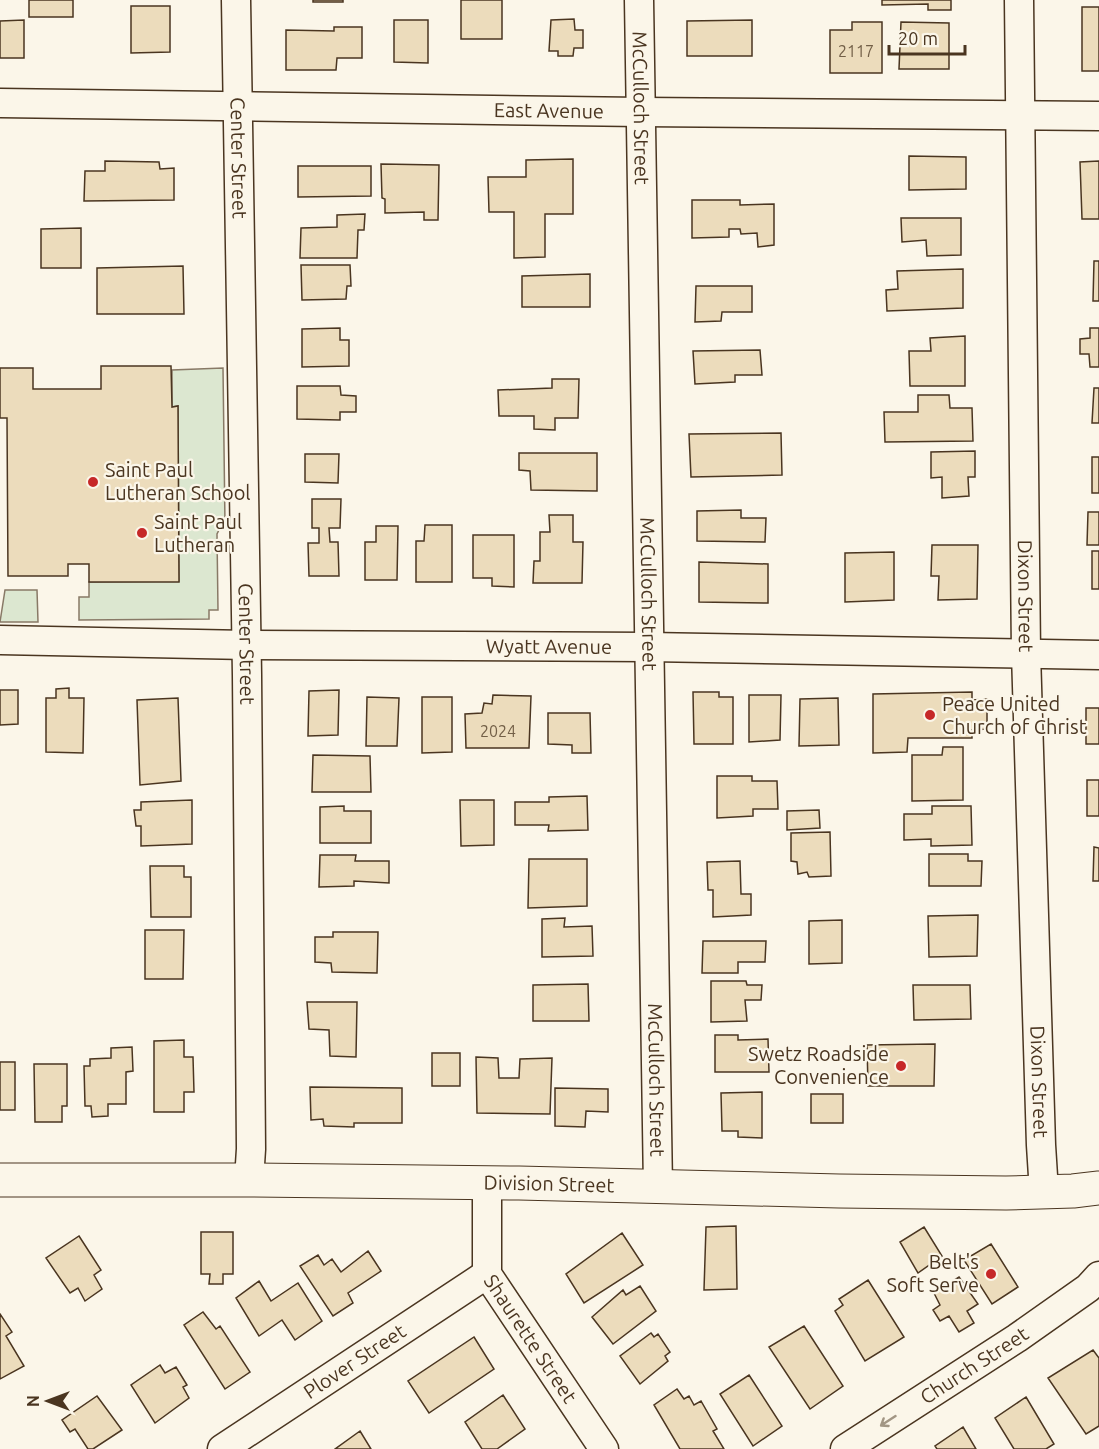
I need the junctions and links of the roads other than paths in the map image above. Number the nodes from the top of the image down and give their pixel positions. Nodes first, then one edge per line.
1 (236, 0) edge
2 (639, 0) edge
3 (1019, 0) edge
4 (0, 103) edge
5 (238, 106) junction
6 (641, 112) junction
7 (1021, 115) junction
8 (1099, 116) edge
9 (0, 640) edge
10 (247, 645) junction
11 (649, 647) junction
12 (1026, 653) junction
13 (1099, 655) edge
14 (0, 1180) edge
15 (249, 1180) junction
16 (488, 1184) junction
17 (658, 1188) junction
18 (1099, 1188) edge
19 (1044, 1192) junction
20 (487, 1274) junction
21 (1099, 1276) edge
22 (222, 1449) edge
23 (604, 1449) edge
24 (845, 1449) edge

1 - 5 street, Center Street
2 - 6 street, McCulloch Street
3 - 7 street, Dixon Street
4 - 5 street, East Avenue
5 - 6 street, East Avenue
5 - 10 street, Center Street
6 - 7 street, East Avenue
6 - 11 street, McCulloch Street
7 - 8 street, East Avenue
7 - 12 street, Dixon Street
9 - 10 street, Wyatt Avenue
10 - 11 street, Wyatt Avenue
10 - 15 street, Center Street
11 - 12 street, Wyatt Avenue
11 - 17 street, McCulloch Street
12 - 13 street, Wyatt Avenue
12 - 19 street, Dixon Street
14 - 15 main road, Division Street
15 - 16 main road, Division Street
16 - 17 main road, Division Street
16 - 20 street, Shaurette Street
17 - 19 main road, Division Street
18 - 19 main road, Division Street
20 - 22 street, Plover Street
20 - 23 street, Shaurette Street
21 -> 24 street, Church Street

